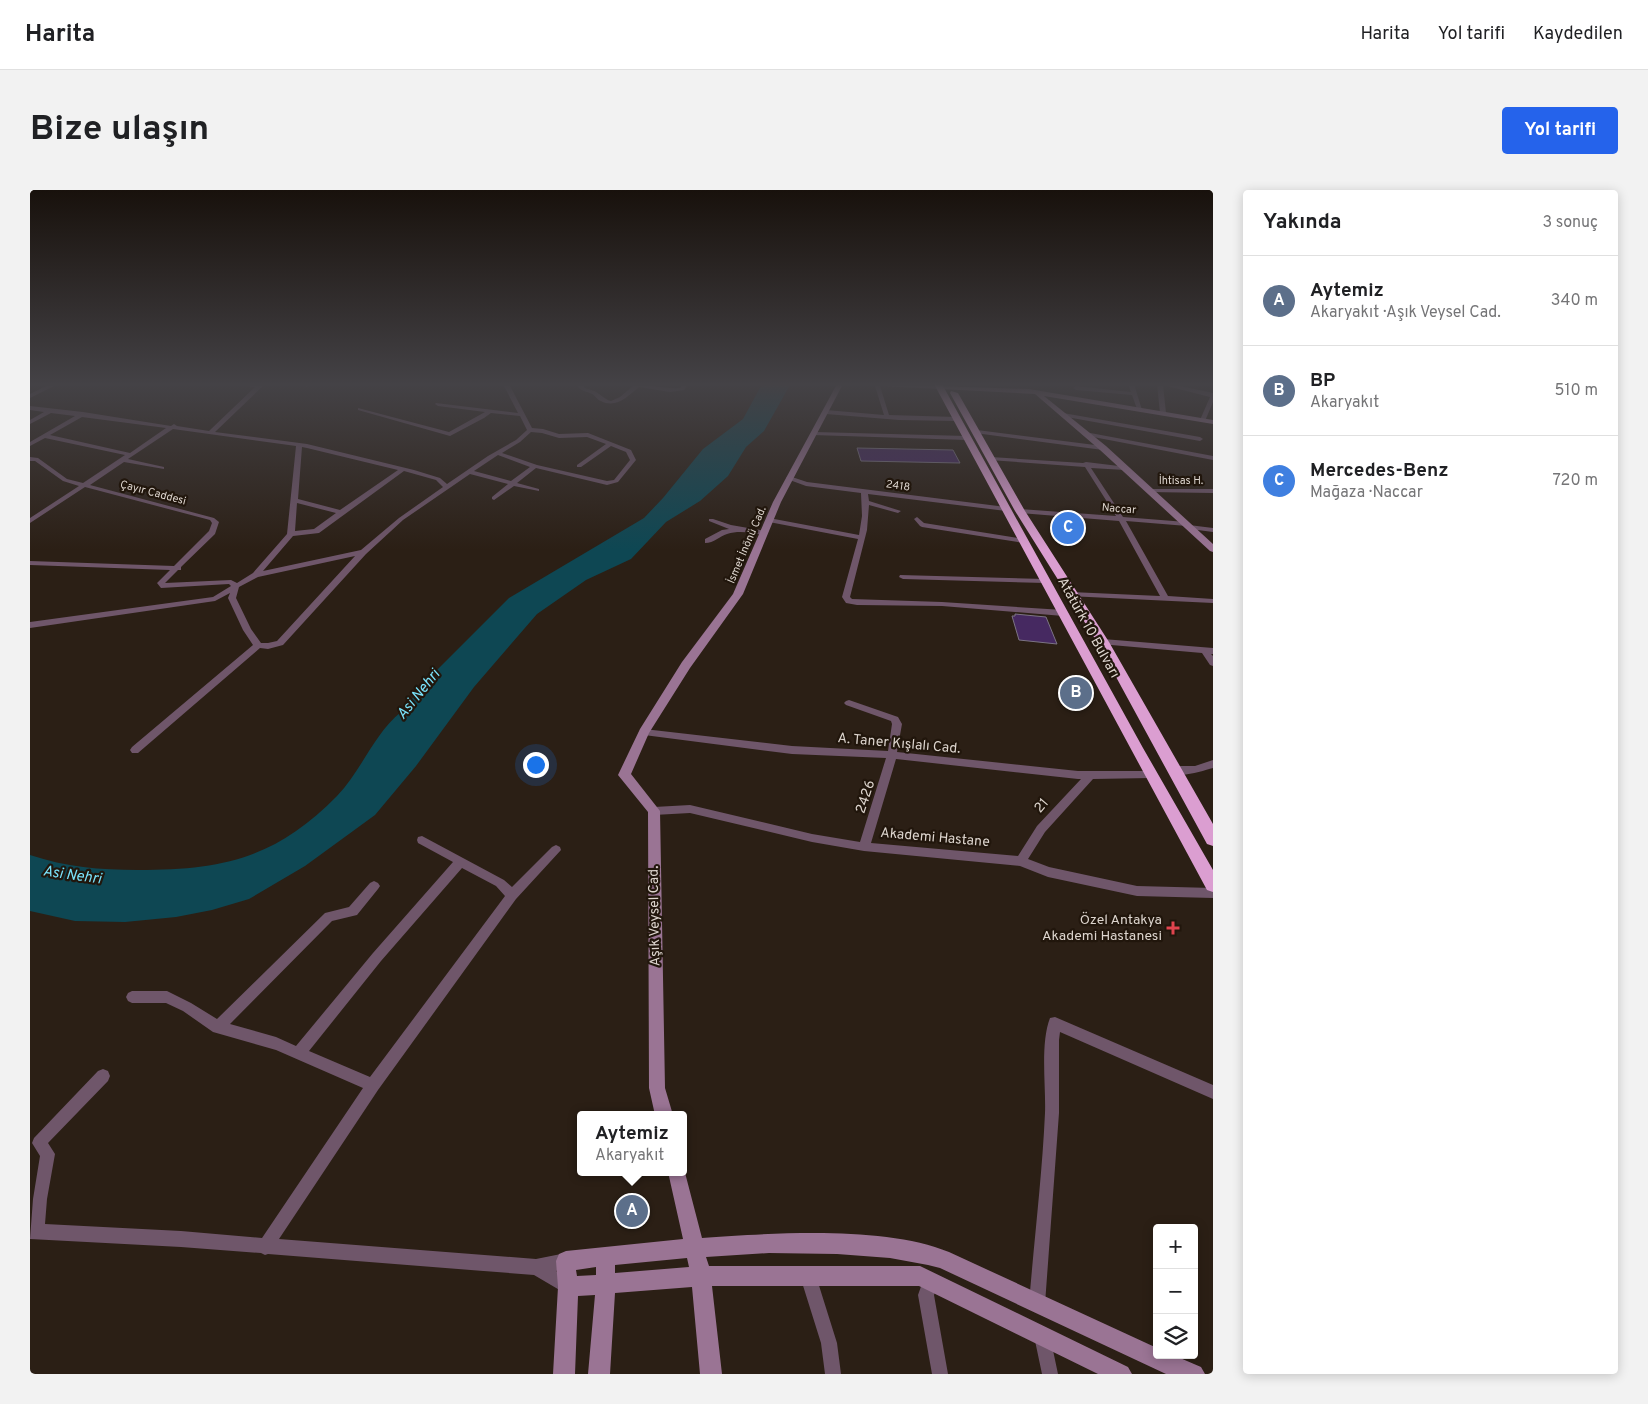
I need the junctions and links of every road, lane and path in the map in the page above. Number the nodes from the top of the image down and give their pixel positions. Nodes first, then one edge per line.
1 (60, 439) edge
2 (154, 439) edge
3 (260, 439) edge
4 (520, 439) edge
5 (600, 439) edge
6 (812, 439) edge
7 (974, 439) edge
8 (976, 439) edge
9 (1015, 439) edge
10 (1094, 439) edge
11 (1095, 439) edge
12 (1116, 439) edge
13 (611, 443) junction
14 (298, 445) junction
15 (1103, 448) junction
16 (497, 453) junction
17 (132, 454) junction
18 (991, 458) junction
19 (1213, 458) edge
20 (30, 459) edge
21 (123, 460) junction
22 (1086, 464) junction
23 (535, 466) junction
24 (579, 466) dead end
25 (162, 468) dead end
26 (403, 468) junction
27 (1125, 468) junction
28 (469, 472) junction
29 (788, 478) junction
30 (512, 483) junction
31 (84, 485) junction
32 (447, 487) junction
33 (537, 490) dead end
34 (864, 491) junction
35 (1154, 491) junction
36 (1213, 491) edge
37 (494, 498) dead end
38 (295, 500) junction
39 (866, 502) junction
40 (1006, 509) junction
41 (1020, 511) junction
42 (898, 512) dead end
43 (342, 513) junction
44 (917, 519) dead end
45 (1121, 519) junction
46 (711, 520) dead end
47 (769, 520) junction
48 (30, 521) edge
49 (1188, 526) junction
50 (1200, 528) junction
51 (742, 529) junction
52 (1213, 530) edge
53 (763, 533) junction
54 (291, 534) junction
55 (860, 537) junction
56 (708, 541) dead end
57 (1024, 541) junction
58 (1213, 541) edge
59 (1213, 549) edge
60 (363, 552) junction
61 (30, 563) edge
62 (178, 568) junction
63 (256, 575) junction
64 (903, 577) dead end
65 (1045, 581) junction
66 (236, 586) junction
67 (1071, 594) junction
68 (1165, 598) junction
69 (1213, 601) edge
70 (1064, 613) junction
71 (30, 625) edge
72 (1102, 642) junction
73 (258, 644) junction
74 (1209, 651) edge
75 (1213, 663) edge
76 (849, 703) dead end
77 (644, 732) junction
78 (135, 750) dead end
79 (893, 756) junction
80 (1213, 764) edge
81 (1174, 770) junction
82 (1151, 774) junction
83 (1090, 775) junction
84 (654, 812) junction
85 (1213, 839) edge
86 (422, 840) dead end
87 (864, 847) junction
88 (556, 850) dead end
89 (461, 861) junction
90 (1021, 861) junction
91 (1213, 885) edge
92 (374, 886) dead end
93 (1213, 893) edge
94 (512, 895) junction
95 (132, 997) dead end
96 (218, 1027) junction
97 (299, 1053) junction
98 (103, 1076) dead end
99 (373, 1085) junction
100 (1213, 1092) edge
101 (663, 1111) edge
102 (678, 1176) edge
103 (33, 1231) edge
104 (265, 1247) junction
105 (605, 1257) junction
106 (566, 1261) junction
107 (698, 1262) junction
108 (536, 1267) junction
109 (808, 1276) junction
110 (931, 1281) junction
111 (606, 1284) junction
112 (568, 1287) junction
113 (1037, 1304) junction
114 (1041, 1334) junction
115 (564, 1374) edge
116 (599, 1374) edge
117 (710, 1374) edge
118 (832, 1374) edge
119 (940, 1374) edge
120 (1050, 1374) edge
121 (1121, 1374) edge
122 (1194, 1374) edge

1 - 17 street
2 - 17 street
3 - 14 street
4 - 16 street
5 - 13 street
6 - 29 street, İsmet İnönü Cad.
7 - 40 highway, Atatürk 10 Bulvarı
8 - 18 highway, Atatürk 10 Bulvarı
9 - 15 street
10 - 15 street
11 - 35 street
12 - 19 street
13 - 23 street
13 - 24 street
14 - 26 street
14 - 38 street
15 - 27 street
16 - 23 street
16 - 28 street
17 - 21 street
18 - 22 street
18 - 41 highway, Atatürk 10 Bulvarı
20 - 31 street, Çayır Caddesi
21 - 25 street
21 - 31 street
22 - 27 street
22 - 45 street
23 - 30 street
26 - 32 street
26 - 43 street
27 - 35 street
28 - 30 street
28 - 32 street
29 - 34 street, 2418
29 - 47 street, İsmet İnönü Cad.
30 - 33 street
30 - 37 street
31 - 48 street
31 - 62 street, Çayır Caddesi
32 - 60 street
34 - 39 street
34 - 40 street, 2418
35 - 36 street, İhtisas H.
35 - 49 street
35 - 50 street
38 - 43 street
38 - 54 street
39 - 42 street
39 - 55 street
40 - 57 highway, Atatürk 10 Bulvarı
41 - 45 street, Naccar
41 - 67 highway, Atatürk 10 Bulvarı
43 - 54 street
44 - 57 street
45 - 49 street, Naccar
45 - 68 street
46 - 51 street
47 - 53 street, İsmet İnönü Cad.
47 - 55 street
49 - 50 street, Naccar
49 - 59 street
50 - 52 street, Naccar
50 - 58 street
51 - 53 street
51 - 56 street
53 - 77 street, İsmet İnönü Cad.
54 - 63 street
55 - 70 street
57 - 65 highway, Atatürk 10 Bulvarı
60 - 63 street
60 - 73 street
61 - 62 street
62 - 66 street
63 - 66 street
64 - 65 street
65 - 70 highway, Atatürk 10 Bulvarı
66 - 71 street
66 - 73 street
67 - 68 street
67 - 72 highway, Atatürk 10 Bulvarı
68 - 69 street
70 - 82 highway, Atatürk 10 Bulvarı
72 - 74 street
72 - 81 highway, Atatürk 10 Bulvarı
73 - 78 street
74 - 75 street
76 - 79 street, 2426
77 - 79 street, A. Taner Kışlalı Cad.
77 - 84 street
79 - 83 street, A. Taner Kışlalı Cad.
79 - 87 street, 2426
80 - 81 street
81 - 85 highway, Atatürk 10 Bulvarı
82 - 83 street, A. Taner Kışlalı Cad.
82 - 91 highway, Atatürk 10 Bulvarı
83 - 90 street, 21
84 - 87 street, Akademi Hastane
84 - 101 street, Aşık Veysel Cad.
86 - 89 street
87 - 90 street, Akademi Hastane
88 - 94 street
89 - 94 street
89 - 97 street
90 - 93 street, Akademi Hastane
92 - 96 street
94 - 99 street
95 - 96 street
96 - 97 street
97 - 99 street
98 - 103 street
99 - 104 street
100 - 113 street
102 - 107 street
103 - 104 street
104 - 108 street
105 - 106 street
105 - 107 street
105 - 111 street
106 - 108 street
106 - 112 street
107 - 109 street
107 - 111 street
107 - 113 street
107 - 117 street
108 - 112 street
109 - 110 street
109 - 118 street
110 - 114 street
110 - 119 street
111 - 112 street
111 - 116 street
112 - 115 street
113 - 122 street
114 - 120 street
114 - 121 street

